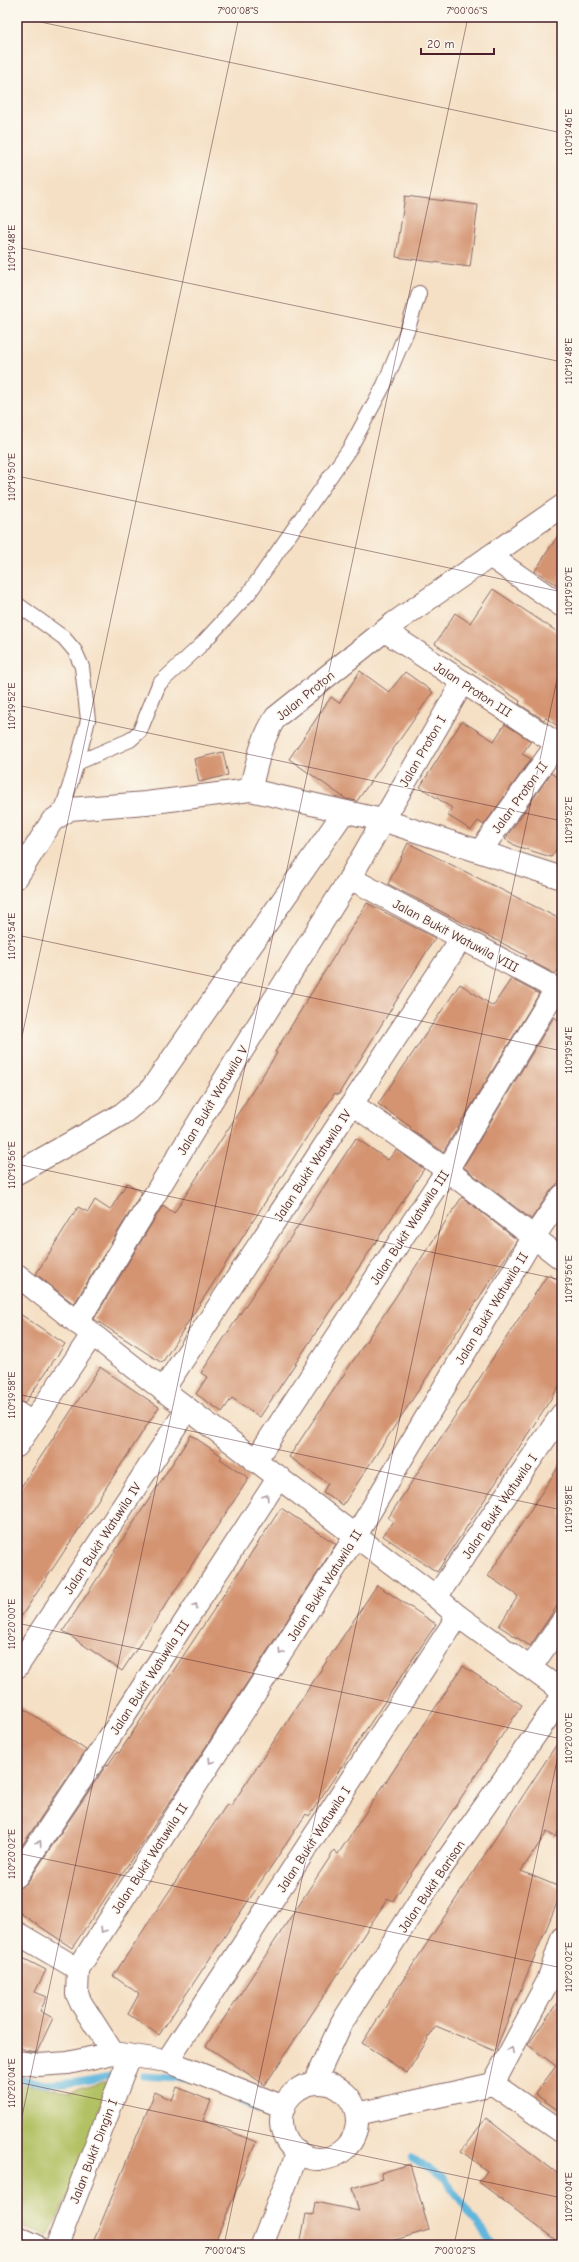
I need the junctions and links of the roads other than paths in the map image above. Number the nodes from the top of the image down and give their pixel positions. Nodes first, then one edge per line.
1 (419, 293) dead end
2 (562, 506) edge
3 (490, 556) junction
4 (17, 604) edge
5 (562, 606) edge
6 (385, 631) junction
7 (463, 682) junction
8 (560, 746) edge
9 (77, 763) junction
10 (250, 790) junction
11 (344, 812) junction
12 (61, 813) junction
13 (382, 820) junction
14 (481, 850) junction
15 (20, 865) edge
16 (350, 878) junction
17 (562, 878) edge
18 (462, 939) junction
19 (559, 990) edge
20 (352, 1104) junction
21 (447, 1170) junction
22 (17, 1173) edge
23 (562, 1196) edge
24 (533, 1238) junction
25 (562, 1259) edge
26 (17, 1275) edge
27 (84, 1329) junction
28 (163, 1390) junction
29 (188, 1409) junction
30 (562, 1414) edge
31 (25, 1418) edge
32 (17, 1446) edge
33 (255, 1461) junction
34 (279, 1477) junction
35 (355, 1537) junction
36 (436, 1597) junction
37 (458, 1616) junction
38 (562, 1622) edge
39 (20, 1656) edge
40 (531, 1667) junction
41 (562, 1691) edge
42 (562, 1697) edge
43 (17, 1876) edge
44 (17, 1933) edge
45 (562, 1938) edge
46 (78, 1969) junction
47 (555, 1986) edge
48 (121, 2055) junction
49 (167, 2061) junction
50 (17, 2062) edge
51 (314, 2083) junction
52 (492, 2084) junction
53 (284, 2107) junction
54 (357, 2114) junction
55 (562, 2132) edge
56 (298, 2152) junction
57 (17, 2237) edge
58 (35, 2245) edge
59 (57, 2245) edge
60 (262, 2245) edge

1 - 9 lane
2 - 3 street, Jalan Proton
3 - 5 street
3 - 6 street, Jalan Proton
4 - 9 lane
6 - 7 street, Jalan Proton III
6 - 10 street, Jalan Proton
7 - 8 street, Jalan Proton III
7 - 13 street, Jalan Proton I
8 - 14 street, Jalan Proton II
9 - 12 lane
10 - 11 street
10 - 12 street
11 - 13 street
11 - 22 street
12 - 15 street
13 - 14 street
13 - 16 street, Jalan Proton I
14 - 17 street
16 - 18 street, Jalan Bukit Watuwila VIII
16 - 27 street, Jalan Bukit Watuwila V
18 - 19 street, Jalan Bukit Watuwila VIII
18 - 20 street, Jalan Bukit Watuwila IV
19 - 21 street, Jalan Bukit Watuwila III
20 - 21 street
20 - 28 street, Jalan Bukit Watuwila IV
21 - 24 street
21 - 33 street, Jalan Bukit Watuwila III
23 - 24 street, Jalan Bukit Watuwila II
24 - 25 street
24 - 35 street, Jalan Bukit Watuwila II
26 - 27 street
27 - 28 street
27 - 31 street, Jalan Bukit Watuwila V
28 - 29 street
29 - 33 street
29 - 39 street, Jalan Bukit Watuwila IV
30 - 36 street, Jalan Bukit Watuwila I
31 - 32 street, Jalan Bukit Watuwila V
33 - 34 street
34 - 35 street
43 -> 34 street, Jalan Bukit Watuwila III
35 - 36 street
35 -> 46 street, Jalan Bukit Watuwila II
36 - 37 street
37 - 40 street
37 - 49 street, Jalan Bukit Watuwila I
38 - 40 street
40 - 41 street
42 - 51 street, Jalan Bukit Barisan
44 - 46 street
45 - 47 street
46 - 48 street
52 -> 47 street
48 - 49 street
48 - 50 street
48 - 59 street, Jalan Bukit Dingin I
49 - 53 street
51 - 53 street
51 - 54 street
52 - 54 street
52 - 55 street
53 - 56 street
54 - 56 street
56 - 60 street
57 - 58 street

